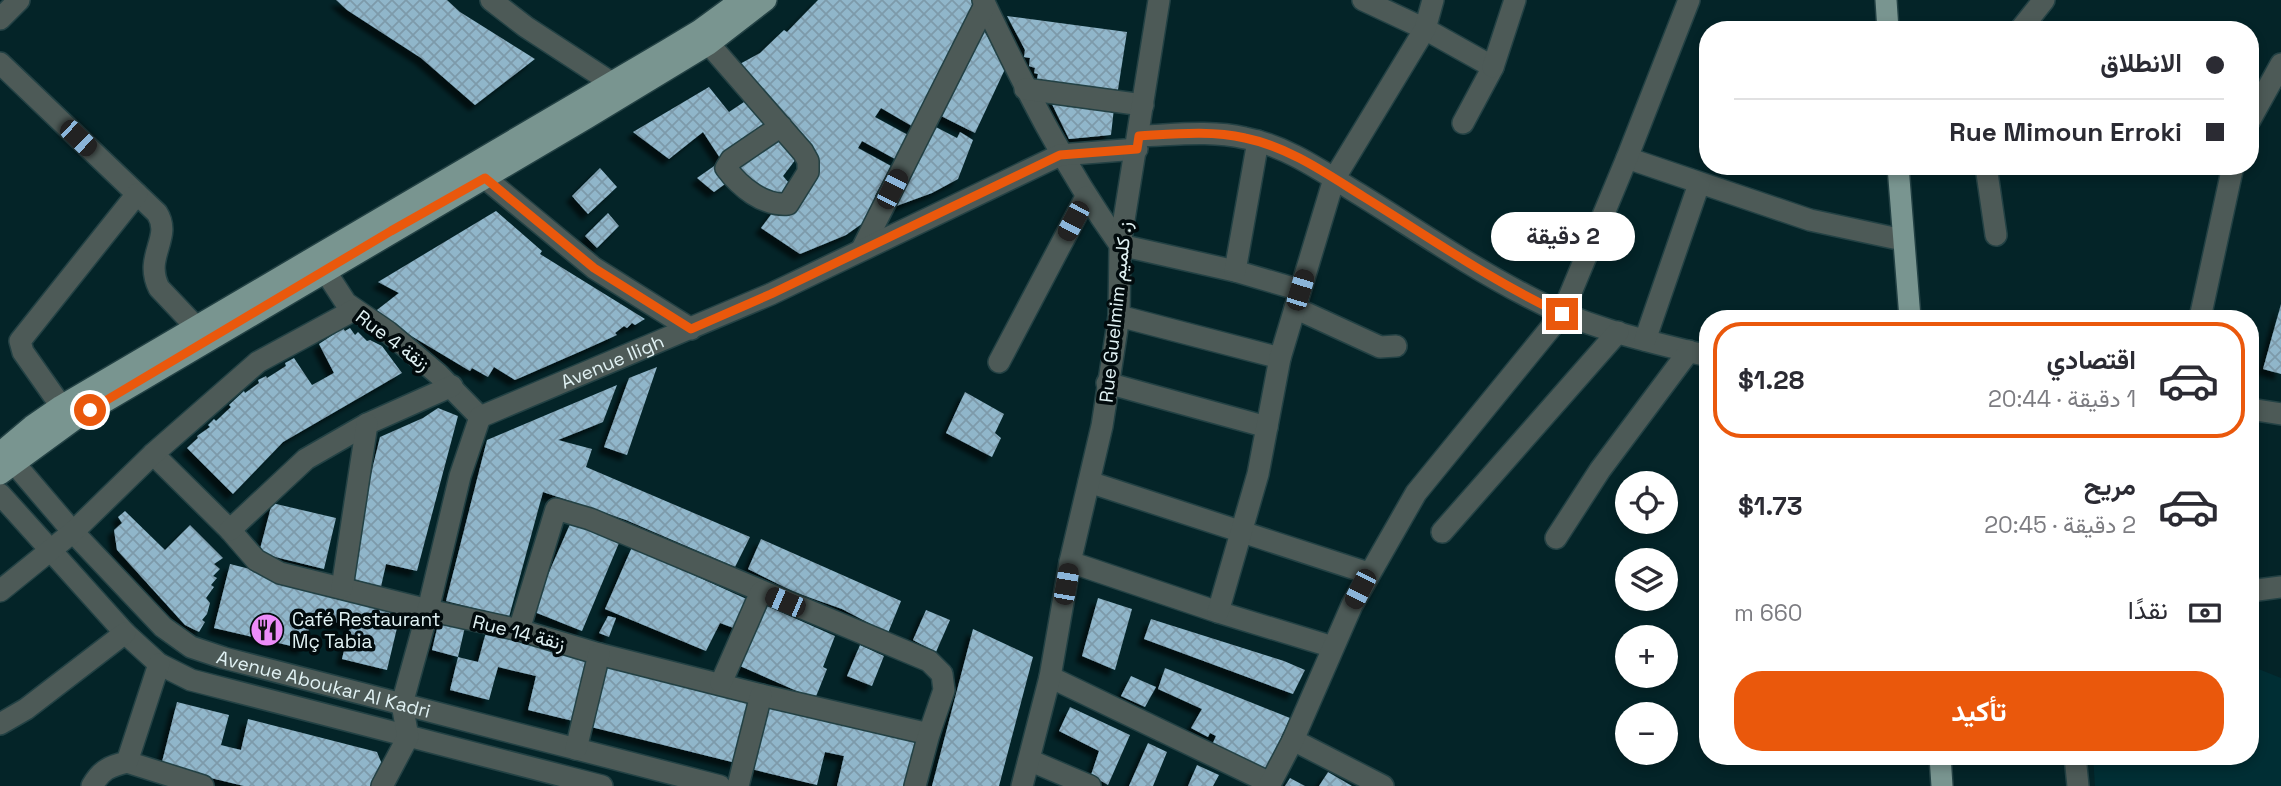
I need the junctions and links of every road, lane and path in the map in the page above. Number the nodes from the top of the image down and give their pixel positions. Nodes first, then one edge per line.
1 (19, 0) edge
2 (491, 0) edge
3 (741, 0) edge
4 (766, 0) edge
5 (1159, 0) edge
6 (1363, 0) edge
7 (1433, 0) edge
8 (1515, 0) edge
9 (1689, 0) edge
10 (1886, 0) edge
11 (2044, 0) edge
12 (984, 2) edge
13 (0, 19) edge
14 (1887, 21) edge
15 (2027, 21) edge
16 (1425, 29) junction
17 (709, 44) junction
18 (0, 63) edge
19 (2281, 64) edge
20 (1493, 67) junction
21 (612, 83) junction
22 (1025, 89) junction
23 (2259, 104) edge
24 (1143, 105) junction
25 (1462, 123) dead end
26 (781, 126) dead end
27 (1258, 141) junction
28 (1138, 142) junction
29 (1060, 155) junction
30 (1627, 158) junction
31 (479, 171) junction
32 (1899, 175) edge
33 (1987, 175) edge
34 (2232, 175) edge
35 (1334, 179) junction
36 (1699, 184) junction
37 (136, 194) junction
38 (1086, 197) junction
39 (1996, 235) dead end
40 (1903, 240) junction
41 (1120, 245) junction
42 (862, 249) junction
43 (320, 263) junction
44 (1235, 271) junction
45 (1297, 299) junction
46 (354, 310) junction
47 (1909, 310) edge
48 (2202, 310) edge
49 (1562, 314) junction
50 (1119, 316) junction
51 (197, 328) junction
52 (691, 329) junction
53 (1618, 332) junction
54 (1645, 340) junction
55 (1396, 346) dead end
56 (1699, 353) edge
57 (1280, 358) junction
58 (999, 362) dead end
59 (1107, 383) junction
60 (452, 386) junction
61 (61, 406) junction
62 (2259, 410) edge
63 (2281, 414) edge
64 (480, 417) junction
65 (367, 424) junction
66 (1267, 427) junction
67 (153, 454) junction
68 (4, 460) edge
69 (1089, 482) junction
70 (0, 494) edge
71 (230, 530) junction
72 (1241, 531) junction
73 (73, 532) junction
74 (1442, 532) dead end
75 (1556, 538) dead end
76 (49, 551) junction
77 (1070, 562) junction
78 (1368, 573) junction
79 (2281, 587) edge
80 (342, 588) junction
81 (2259, 590) edge
82 (0, 591) edge
83 (761, 592) junction
84 (428, 610) junction
85 (1218, 612) junction
86 (519, 630) junction
87 (125, 634) junction
88 (1333, 647) junction
89 (599, 654) junction
90 (159, 664) junction
91 (1050, 677) junction
92 (721, 684) junction
93 (761, 695) junction
94 (402, 704) junction
95 (0, 724) edge
96 (929, 734) junction
97 (408, 737) junction
98 (1293, 740) junction
99 (576, 749) junction
100 (1030, 760) junction
101 (127, 762) junction
102 (1941, 765) edge
103 (2076, 765) edge
104 (550, 779) edge
105 (160, 780) edge
106 (1371, 783) edge
107 (1270, 785) edge
108 (92, 786) edge
109 (203, 786) edge
110 (382, 786) edge
111 (602, 786) edge
112 (720, 786) edge
113 (738, 786) edge
114 (915, 786) edge
115 (1022, 786) edge
116 (1090, 786) edge
117 (1942, 786) edge
118 (2078, 786) edge

1 - 13 street
2 - 21 street
3 - 21 main road
4 - 17 main road
5 - 24 street, Rue Guelmim ز. كلميم
6 - 16 street
7 - 16 street
8 - 20 street
9 - 30 street
10 - 14 main road
11 - 15 street
12 - 22 street
12 - 42 street
16 - 20 street
16 - 35 street
17 - 26 street
17 - 31 main road
18 - 37 street
19 - 23 street
20 - 25 street
21 - 31 main road
22 - 24 street
22 - 29 street
24 - 28 street, Rue Guelmim ز. كلميم
27 - 28 street, Avenue Iligh
27 - 35 street, Avenue Iligh
27 - 44 street
28 - 29 street, Avenue Iligh
28 - 41 street, Rue Guelmim ز. كلميم
29 - 38 street
29 - 42 street, Avenue Iligh
30 - 36 street
30 - 49 street
31 - 43 main road
31 - 52 street
32 - 40 main road
33 - 39 street
34 - 48 street
35 - 45 street
35 - 49 street, Avenue Iligh
36 - 40 street
36 - 54 street
37 - 51 street
37 - 61 street
38 - 41 street
38 - 58 street
40 - 47 main road
41 - 44 street
41 - 50 street, Rue Guelmim ز. كلميم
42 - 52 street, Avenue Iligh
43 - 46 street, Rue 4 زنقة
43 - 51 main road
43 - 68 main road
44 - 45 street
45 - 55 street
45 - 57 street
46 - 60 street, Rue 4 زنقة
46 - 67 street
49 - 53 street, Avenue Iligh
49 - 78 street
50 - 57 street
50 - 59 street, Rue Guelmim ز. كلميم
51 - 61 main road
52 - 64 street, Avenue Iligh
53 - 54 street, Avenue Iligh
53 - 74 street
54 - 56 street, Avenue Iligh
56 - 75 street
57 - 66 street
59 - 66 street
59 - 69 street, Rue Guelmim ز. كلميم
60 - 64 street, Rue 4 زنقة
60 - 65 street
61 - 68 main road
62 - 63 street
64 - 84 street
65 - 71 street
65 - 80 street
66 - 72 street
67 - 71 street, Rue 14 زنقة
67 - 73 street
68 - 73 street, Avenue Aboukar Al Kadri
69 - 72 street
69 - 77 street, Rue Guelmim ز. كلميم
70 - 76 street, Avenue Aboukar Al Kadri
71 - 80 street, Rue 14 زنقة
72 - 78 street
72 - 85 street
73 - 76 street
73 - 94 street, Avenue Aboukar Al Kadri
76 - 82 street
76 - 87 street, Avenue Aboukar Al Kadri
77 - 85 street
77 - 91 street, Rue Guelmim ز. كلميم
78 - 88 street
79 - 81 street
80 - 84 street, Rue 14 زنقة
83 - 86 street
83 - 92 street
83 - 96 street
84 - 86 street, Rue 14 زنقة
84 - 94 street
85 - 88 street
86 - 89 street, Rue 14 زنقة
87 - 90 street, Avenue Aboukar Al Kadri
87 - 95 street
88 - 98 street
89 - 92 street, Rue 14 زنقة
89 - 99 street
90 - 97 street, Avenue Aboukar Al Kadri
90 - 101 street
91 - 100 street, Rue Guelmim ز. كلميم
91 - 107 street
92 - 93 street, Rue 14 زنقة
93 - 96 street, Rue 14 زنقة
93 - 113 street
94 - 97 street
94 - 99 street, Avenue Aboukar Al Kadri
96 - 114 street
97 - 104 street, Avenue Aboukar Al Kadri
97 - 110 street
98 - 106 street
98 - 107 street
99 - 112 street, Avenue Aboukar Al Kadri
100 - 115 street, Rue Guelmim ز. كلميم
100 - 116 street
101 - 105 street
101 - 108 street
102 - 117 main road
103 - 118 street
104 - 111 street, Avenue Aboukar Al Kadri
105 - 109 street

